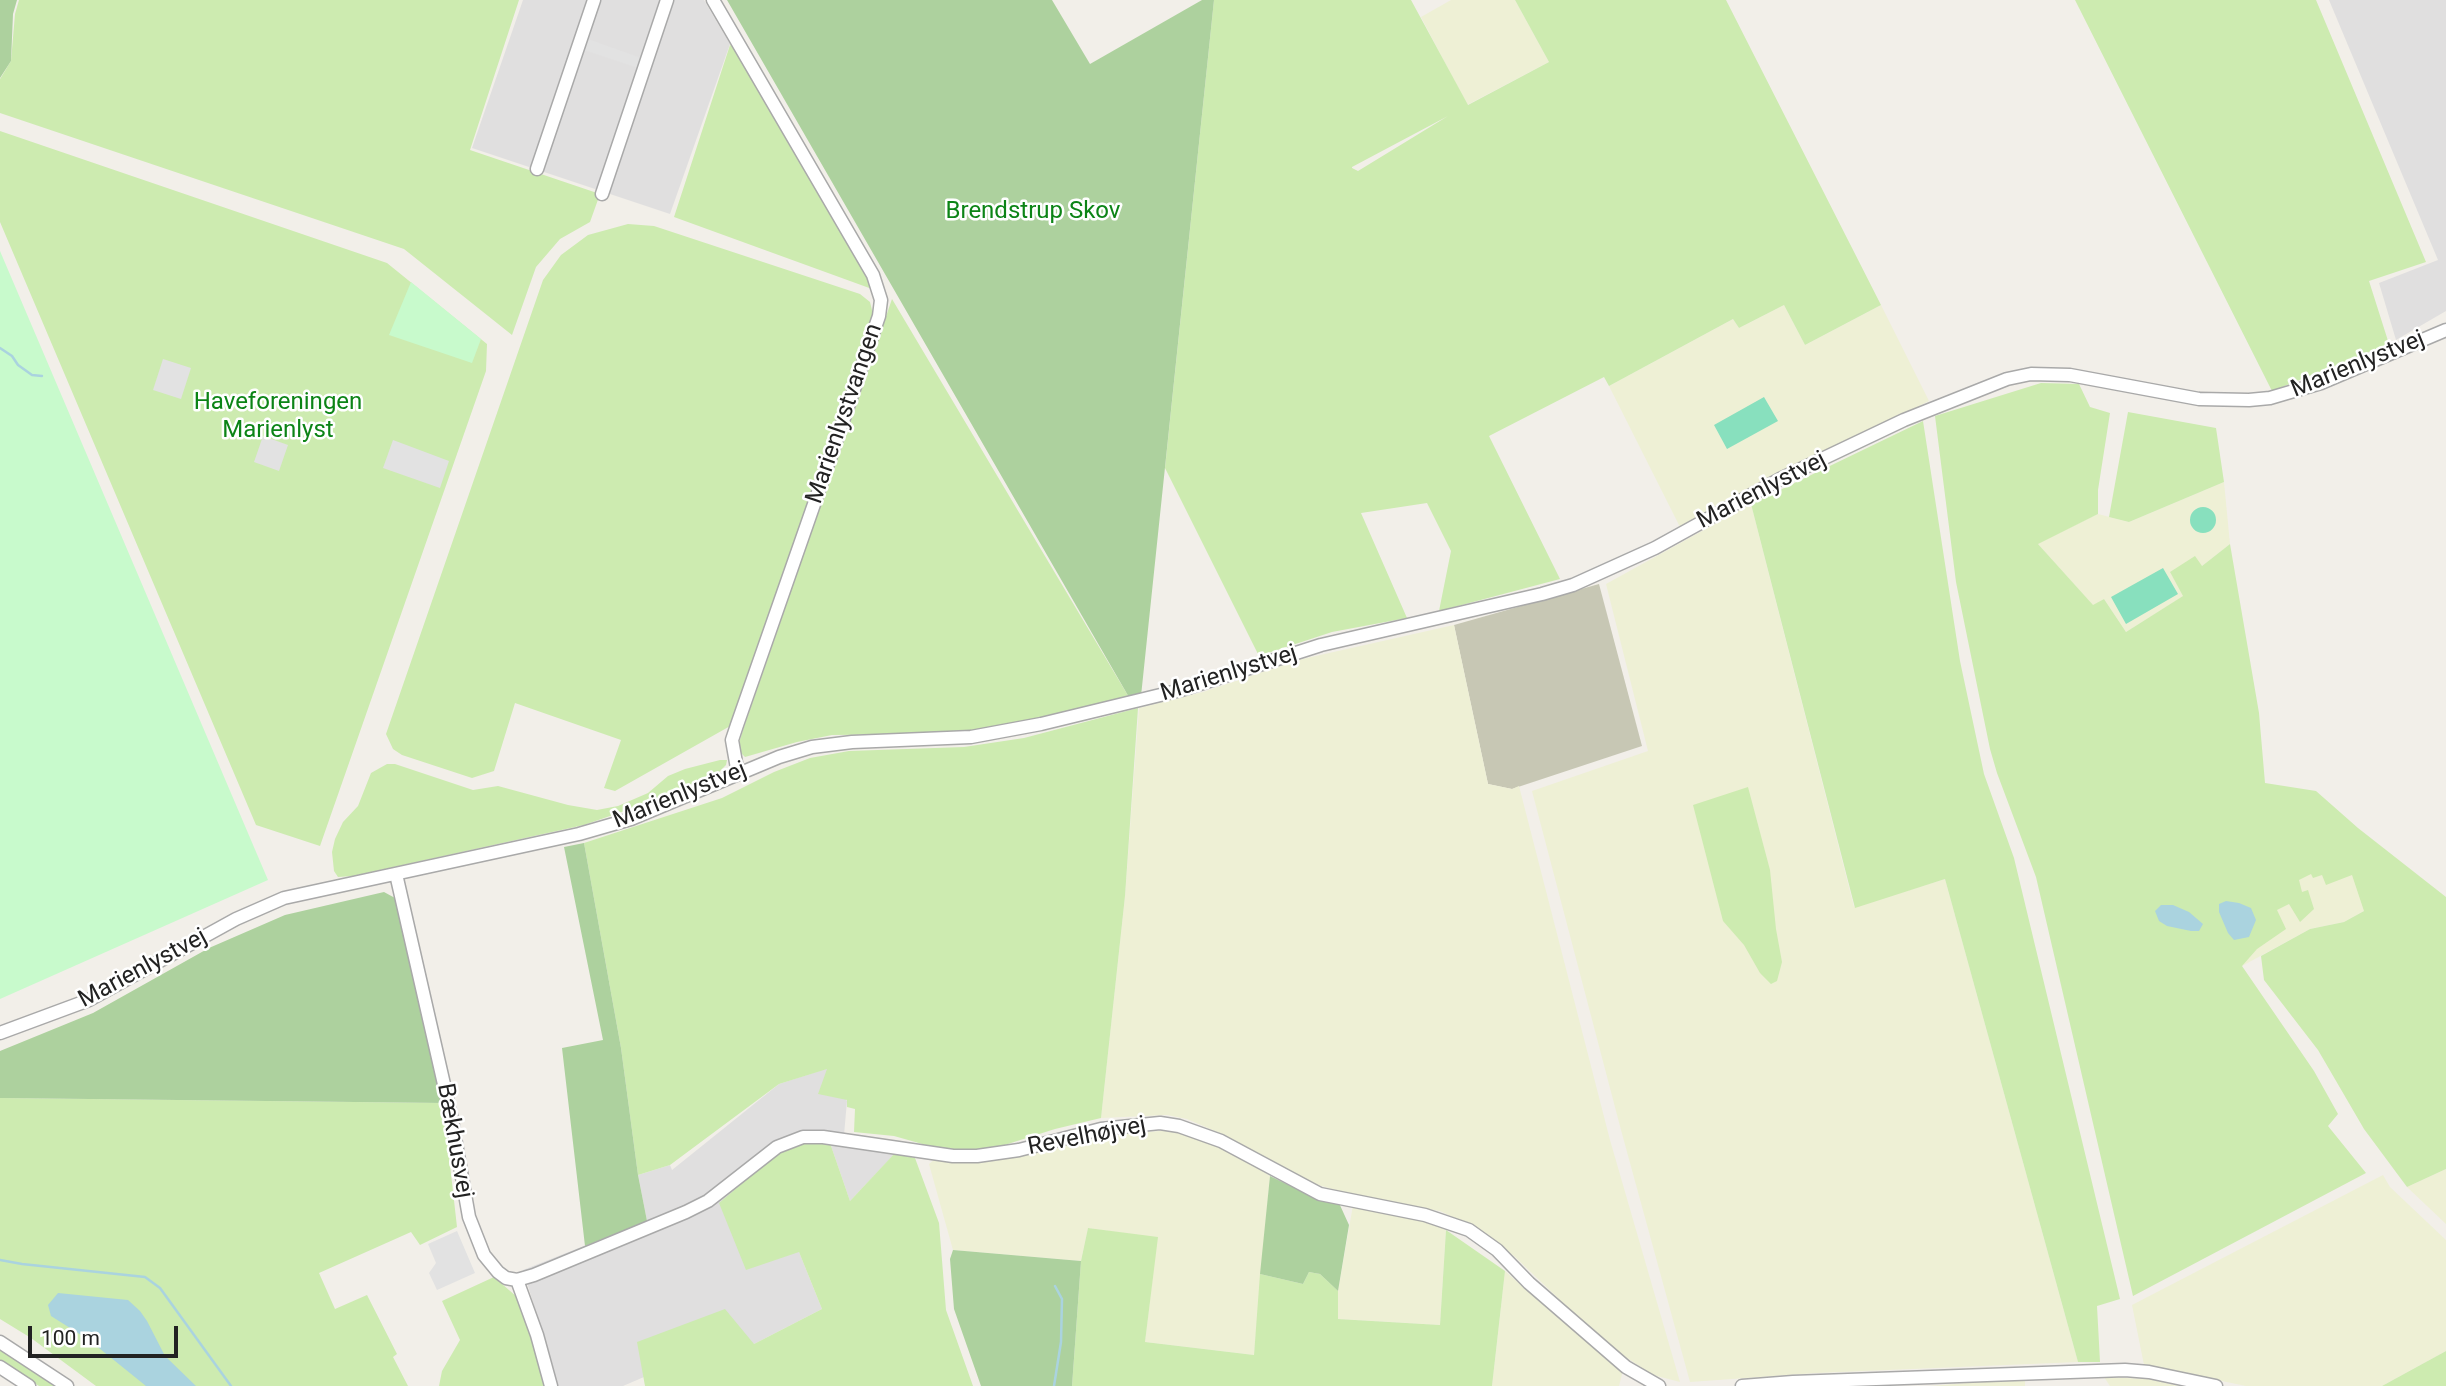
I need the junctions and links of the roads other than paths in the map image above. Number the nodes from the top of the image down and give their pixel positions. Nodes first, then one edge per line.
1 (594, 0) edge
2 (667, 0) edge
3 (713, 0) edge
4 (537, 169) dead end
5 (602, 194) dead end
6 (2446, 330) edge
7 (738, 774) junction
8 (396, 874) junction
9 (0, 1033) edge
10 (517, 1280) junction
11 (0, 1342) edge
12 (0, 1367) edge
13 (29, 1386) edge
14 (67, 1386) edge
15 (551, 1386) edge
16 (1659, 1386) edge
17 (1742, 1386) edge
18 (2216, 1386) edge

1 - 4 street
2 - 5 street
3 - 7 street, Marienlystvangen
6 - 7 street, Marienlystvej
7 - 8 street, Marienlystvej
8 - 9 street, Marienlystvej
8 - 10 street, Bækhusvej
10 - 15 street
10 - 16 street, Revelhøjvej
11 - 14 street
12 - 13 street
17 - 18 street

